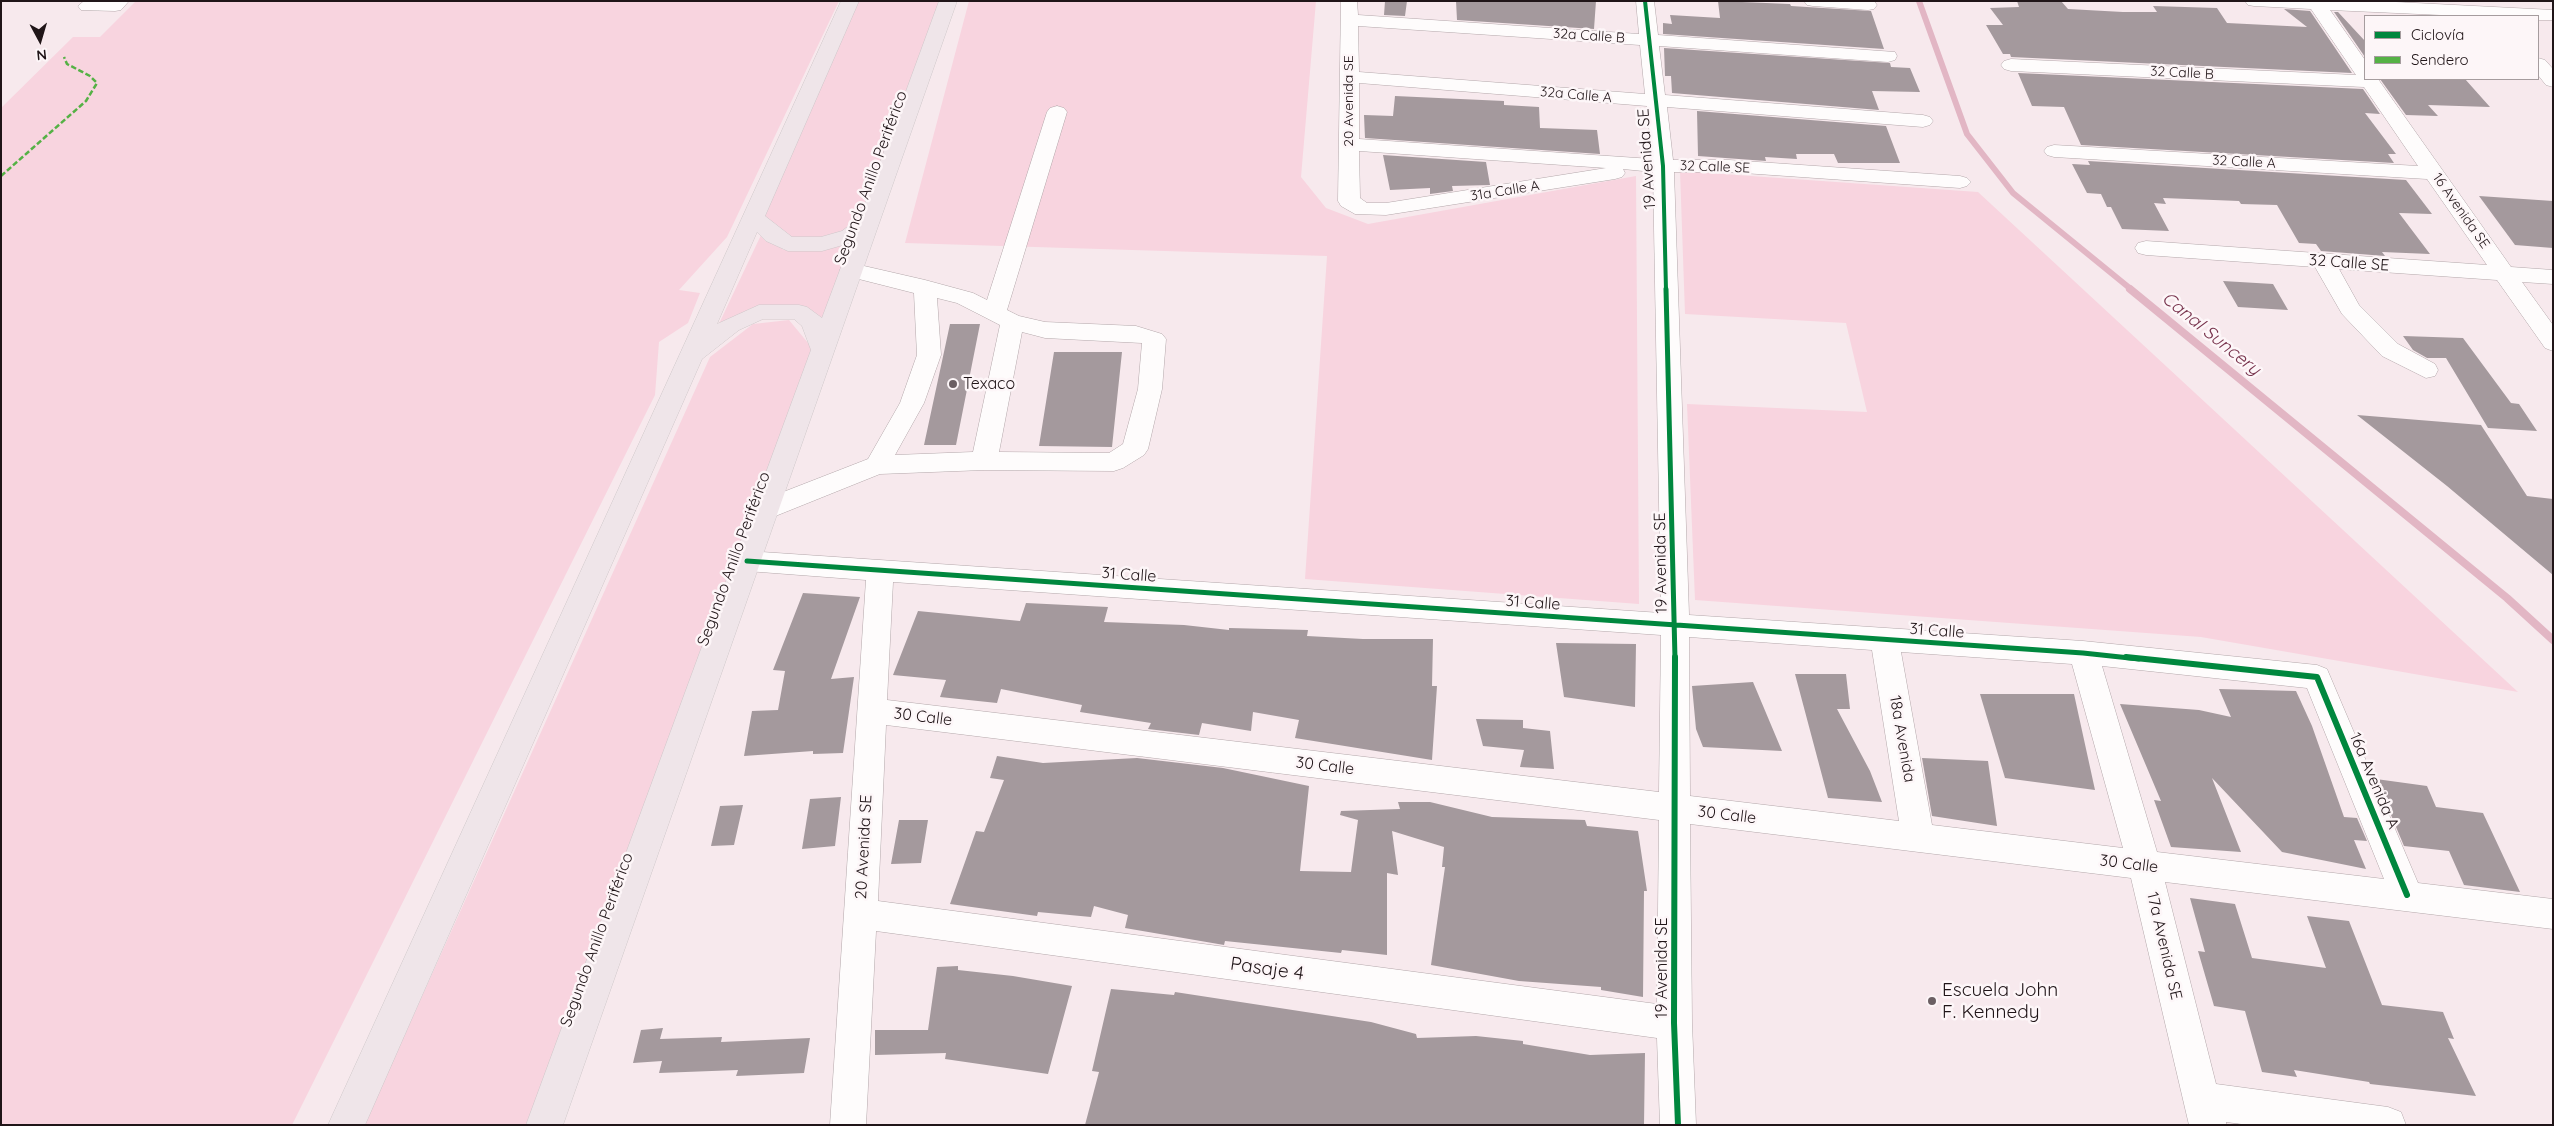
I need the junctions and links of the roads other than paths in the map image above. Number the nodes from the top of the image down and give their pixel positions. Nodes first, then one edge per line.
1 (120, 1) edge
2 (850, 1) edge
3 (948, 1) edge
4 (1645, 1) edge
5 (1813, 1) edge
6 (2254, 1) edge
7 (2316, 3) edge
8 (1868, 5) dead end
9 (87, 6) dead end
10 (2431, 6) edge
11 (1349, 11) edge
12 (2494, 14) edge
13 (2553, 15) edge
14 (1649, 40) junction
15 (1888, 56) dead end
16 (2011, 64) dead end
17 (2539, 65) edge
18 (1350, 77) junction
19 (2364, 79) edge
20 (2365, 80) edge
21 (2553, 81) edge
22 (1656, 102) junction
23 (1057, 112) dead end
24 (1923, 121) dead end
25 (1349, 144) junction
26 (2054, 151) dead end
27 (1663, 166) junction
28 (2434, 173) junction
29 (1960, 182) dead end
30 (1349, 202) joint
31 (753, 216) junction
32 (870, 218) junction
33 (2146, 248) dead end
34 (2323, 261) junction
35 (851, 270) junction
36 (2504, 273) junction
37 (2553, 277) edge
38 (925, 287) junction
39 (1004, 317) junction
40 (2553, 343) edge
41 (822, 349) junction
42 (691, 356) junction
43 (2426, 370) dead end
44 (984, 461) junction
45 (877, 464) junction
46 (764, 510) junction
47 (746, 561) junction
48 (880, 570) junction
49 (1675, 625) junction
50 (1885, 640) junction
51 (2083, 653) junction
52 (2317, 677) joint
53 (872, 711) junction
54 (1673, 808) junction
55 (1918, 838) junction
56 (2145, 866) junction
57 (2407, 895) junction
58 (860, 914) junction
59 (2553, 914) edge
60 (1674, 1023) junction
61 (2204, 1112) edge
62 (346, 1125) edge
63 (544, 1125) edge
64 (848, 1125) edge
65 (1678, 1125) edge
66 (2388, 1125) edge

1 - 9 street
2 - 31 main road
3 - 32 main road, Segundo Anillo Periférico
4 - 14 street, 19 Avenida SE
5 - 8 street
6 - 7 street
7 - 10 street
7 - 19 street, 16 Avenida SE
10 - 12 street
11 - 14 street, 32a Calle B
11 - 18 street, 20 Avenida SE
12 - 13 street
14 - 15 street, 32a Calle B
14 - 22 street, 19 Avenida SE
16 - 19 street, 32 Calle B
17 - 21 street
18 - 22 street, 32a Calle A
18 - 25 street, 20 Avenida SE
20 - 28 street, 16 Avenida SE
22 - 24 street, 32a Calle A
22 - 27 street, 19 Avenida SE
23 - 39 street
25 - 27 street, 32 Calle SE
25 - 30 street, 20 Avenida SE
26 - 28 street, 32 Calle A
27 - 29 street, 32 Calle SE
27 - 30 street, 31a Calle A
27 - 49 street, 19 Avenida SE
28 - 36 street, 16 Avenida SE
31 - 32 main road
31 - 42 main road
32 - 35 main road, Segundo Anillo Periférico
33 - 34 street, 32 Calle SE
34 - 36 street, 32 Calle SE
34 - 43 street
35 - 38 street
35 - 41 main road, Segundo Anillo Periférico
36 - 37 street, 32 Calle SE
36 - 40 street, 16 Avenida SE
38 - 39 street
38 - 45 street
39 - 44 street
39 - 44 street
41 - 42 main road
41 - 46 main road, Segundo Anillo Periférico
42 - 62 main road
44 - 45 street
45 - 46 street
46 - 47 main road, Segundo Anillo Periférico
47 - 48 street, 31 Calle
47 - 63 main road, Segundo Anillo Periférico
48 - 49 street, 31 Calle
48 - 53 street, 20 Avenida SE
49 - 50 street, 31 Calle
49 - 54 street, 19 Avenida SE
50 - 51 street, 31 Calle
50 - 55 street, 18a Avenida
51 - 52 street, 31 Calle
51 - 56 street, 17a Avenida SE
52 - 57 street, 16a Avenida A
53 - 54 street, 30 Calle
53 - 58 street, 20 Avenida SE
54 - 55 street, 30 Calle
54 - 60 street, 19 Avenida SE
55 - 56 street, 30 Calle
56 - 57 street, 30 Calle
56 - 61 street, 17a Avenida SE
57 - 59 street, 30 Calle
58 - 60 street, Pasaje 4
58 - 64 street, 20 Avenida SE
60 - 65 street, 19 Avenida SE
61 - 66 street

